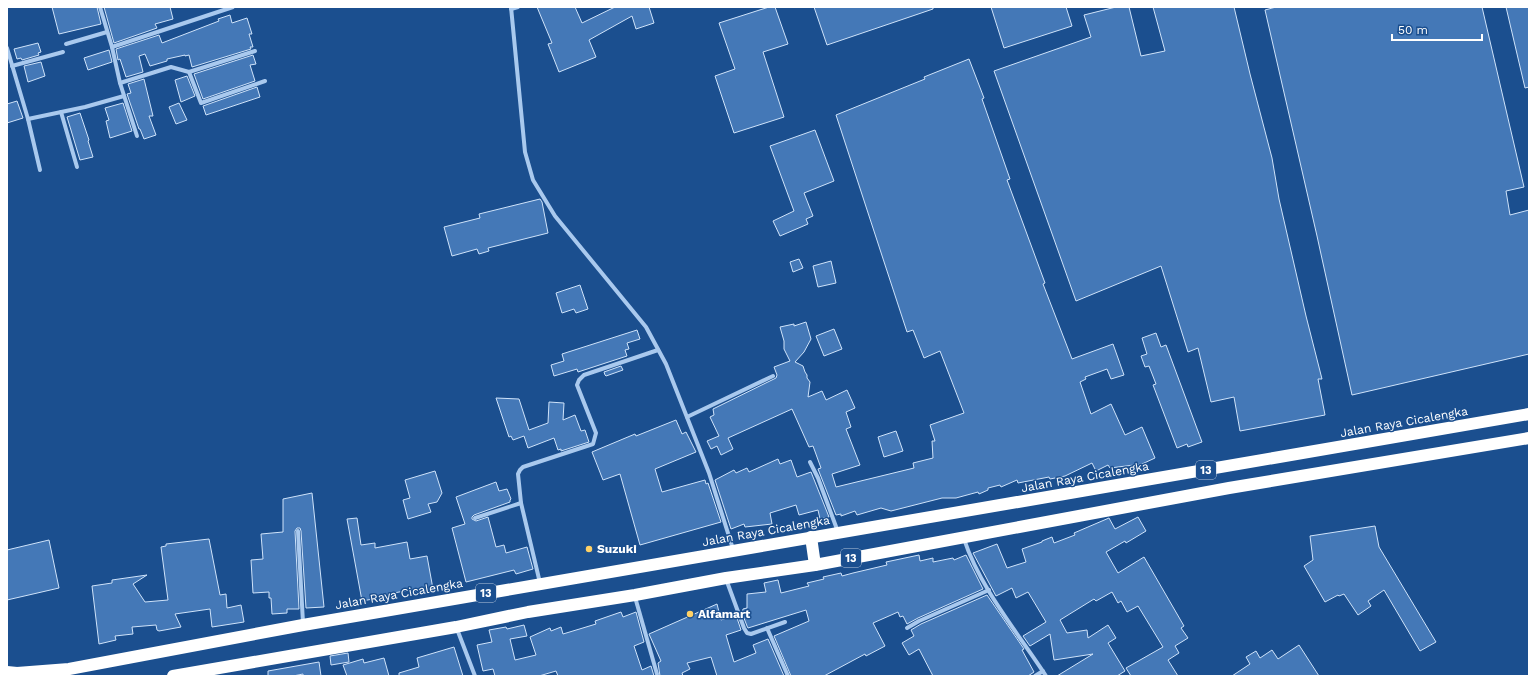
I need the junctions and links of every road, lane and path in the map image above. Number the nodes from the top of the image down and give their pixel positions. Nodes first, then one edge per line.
1 (100, 7) edge
2 (233, 7) edge
3 (518, 7) edge
4 (511, 8) edge
5 (107, 32) junction
6 (66, 44) dead end
7 (112, 47) junction
8 (7, 48) edge
9 (255, 51) dead end
10 (63, 52) dead end
11 (12, 66) junction
12 (189, 72) junction
13 (265, 81) dead end
14 (120, 83) junction
15 (124, 96) junction
16 (61, 112) junction
17 (28, 119) junction
18 (137, 136) dead end
19 (77, 167) dead end
20 (40, 170) dead end
21 (658, 350) junction
22 (773, 376) dead end
23 (1529, 414) edge
24 (687, 417) junction
25 (1529, 438) edge
26 (810, 462) dead end
27 (521, 503) junction
28 (475, 518) dead end
29 (298, 531) dead end
30 (838, 533) junction
31 (811, 537) junction
32 (964, 538) junction
33 (734, 551) junction
34 (815, 565) junction
35 (726, 578) junction
36 (540, 584) junction
37 (989, 590) junction
38 (635, 595) junction
39 (785, 622) dead end
40 (303, 625) junction
41 (456, 626) junction
42 (767, 628) junction
43 (907, 628) dead end
44 (1043, 671) junction
45 (7, 672) edge
46 (195, 674) edge
47 (657, 674) dead end
48 (173, 676) edge
49 (475, 676) edge
50 (788, 676) edge
51 (1035, 676) edge
52 (1046, 676) edge

1 - 5 street
2 - 7 street
3 - 4 street
4 - 21 street
5 - 6 street
5 - 7 street
7 - 14 street
8 - 11 street
9 - 12 street
10 - 11 street
11 - 17 street
12 - 13 street
12 - 14 street
14 - 15 street
15 - 16 street
15 - 18 street
16 - 17 street
16 - 19 street
17 - 20 street
21 - 24 street
21 - 27 street
22 - 24 street
23 - 30 highway, Jalan Raya Cicalengka / 13
24 - 33 street
25 - 32 highway, 13
26 - 30 street
27 - 28 street
27 - 36 street
29 - 40 street
30 - 31 highway, Jalan Raya Cicalengka / 13
31 - 33 highway, Jalan Raya Cicalengka / 13
31 - 34 highway
32 - 34 highway, 13
32 - 37 street
33 - 36 highway, Jalan Raya Cicalengka / 13
34 - 35 highway, 13
35 - 38 highway, 13
35 - 42 street
36 - 40 highway, Jalan Raya Cicalengka / 13
37 - 43 street
37 - 44 street
38 - 41 highway, 13
38 - 47 street
39 - 42 street
40 - 45 highway, Jalan Raya Cicalengka / 13
41 - 46 highway, 13
41 - 49 street
42 - 50 street
44 - 51 street
44 - 52 street
46 - 48 highway, 13

